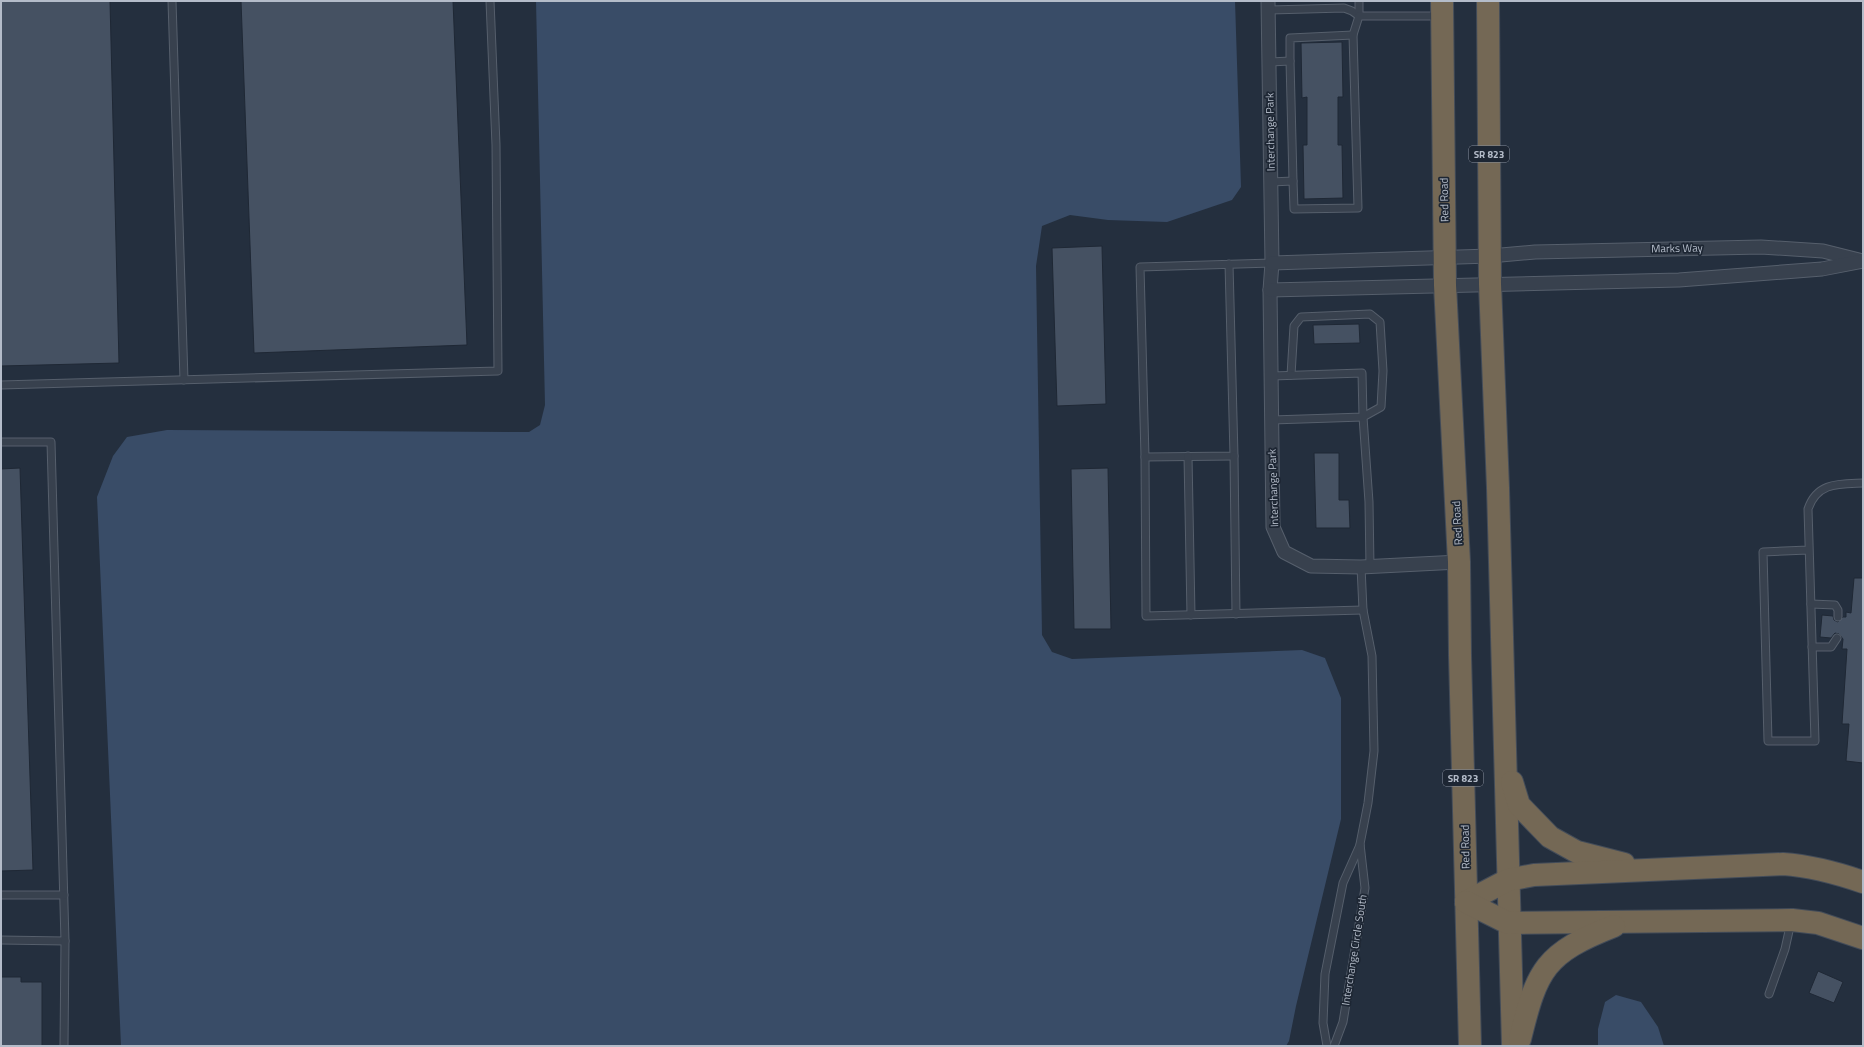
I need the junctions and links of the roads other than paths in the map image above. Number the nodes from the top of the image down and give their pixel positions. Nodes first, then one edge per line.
1 (172, 1) edge
2 (490, 1) edge
3 (1359, 1) edge
4 (1488, 1) edge
5 (1268, 5) edge
6 (1442, 8) edge
7 (1359, 16) junction
8 (1353, 35) junction
9 (1290, 61) junction
10 (1269, 62) junction
11 (1293, 181) junction
12 (1271, 182) junction
13 (1490, 256) junction
14 (1445, 258) junction
15 (1863, 261) edge
16 (1272, 263) junction
17 (1229, 264) junction
18 (1490, 284) junction
19 (1445, 285) junction
20 (1270, 290) junction
21 (1291, 375) junction
22 (1272, 376) junction
23 (184, 380) junction
24 (1, 385) edge
25 (1363, 417) junction
26 (1272, 420) junction
27 (1, 442) edge
28 (1188, 456) junction
29 (1234, 456) junction
30 (1145, 457) junction
31 (1863, 483) edge
32 (1808, 550) junction
33 (1459, 562) junction
34 (1366, 567) junction
35 (1811, 604) junction
36 (1363, 610) junction
37 (1236, 614) junction
38 (1191, 615) junction
39 (1838, 616) dead end
40 (1837, 638) dead end
41 (1812, 647) junction
42 (1506, 762) junction
43 (1360, 844) junction
44 (1645, 870) junction
45 (1508, 880) junction
46 (1863, 882) edge
47 (1, 895) edge
48 (64, 895) junction
49 (1466, 902) junction
50 (1792, 920) junction
51 (1625, 922) junction
52 (1508, 923) junction
53 (1863, 938) edge
54 (1, 940) edge
55 (65, 941) junction
56 (1769, 994) dead end
57 (64, 1046) edge
58 (1327, 1046) edge
59 (1334, 1046) edge
60 (1470, 1046) edge
61 (1513, 1046) edge
62 (1518, 1046) edge

1 - 23 lane
2 - 23 lane
3 - 7 lane
4 - 13 highway, SR 823
5 - 7 lane
5 - 10 street, Interchange Park
6 - 7 lane
6 - 14 highway, Red Road / SR 823
7 - 8 lane
8 - 9 lane
8 - 11 lane
9 - 10 lane
9 - 11 lane
10 - 12 street, Interchange Park
11 - 12 lane
12 - 16 street, Interchange Park
13 - 14 street
13 - 15 street, Marks Way
13 - 18 highway, SR 823
14 - 16 street
14 - 19 highway, Red Road / SR 823
15 - 18 street, Marks Way
16 - 17 lane
16 - 20 street, Interchange Park
17 - 29 lane
17 - 30 lane
18 - 19 street
18 - 42 highway, SR 823
19 - 20 street
19 - 33 highway, Red Road / SR 823
20 - 22 street, Interchange Park
21 - 22 lane
21 - 25 lane, Interchange Circle South
21 - 25 lane
22 - 26 street, Interchange Park
23 - 24 lane
25 - 26 lane
25 - 34 lane, Interchange Circle South
26 - 34 street, Interchange Park
27 - 48 lane
28 - 29 lane
28 - 30 lane
28 - 38 lane
29 - 37 lane
30 - 38 lane
31 - 32 lane
32 - 35 lane
32 - 41 lane
33 - 34 street, Interchange Park
33 - 49 highway, Red Road / SR 823
34 - 36 lane, Interchange Circle South
35 - 39 lane
35 - 41 lane
36 - 37 lane
36 - 43 lane, Interchange Circle South
37 - 38 lane
40 - 41 lane
42 - 44 highway
42 - 45 highway, SR 823
43 - 58 lane
43 - 59 lane, Interchange Circle South
44 - 45 highway
44 - 46 highway
45 - 49 highway
45 - 52 highway, SR 823
47 - 48 lane
48 - 55 lane
49 - 52 highway
49 - 60 highway, Red Road / SR 823
50 - 51 highway
50 - 53 highway
50 - 56 lane
51 - 52 highway
51 - 62 highway
52 - 61 highway, SR 823
54 - 55 lane
55 - 57 lane

